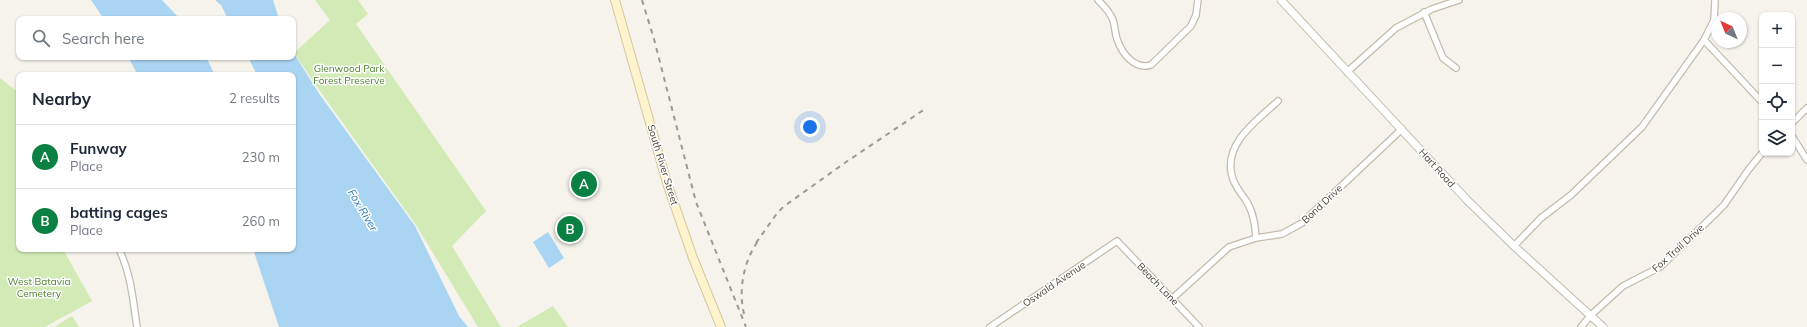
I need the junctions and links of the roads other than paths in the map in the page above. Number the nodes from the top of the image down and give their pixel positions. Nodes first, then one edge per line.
1 (615, 0) edge
2 (1098, 0) edge
3 (1198, 0) edge
4 (1281, 0) edge
5 (1459, 0) edge
6 (1715, 0) edge
7 (1424, 12) junction
8 (1704, 40) junction
9 (1456, 68) dead end
10 (1347, 72) junction
11 (1759, 99) edge
12 (1278, 101) dead end
13 (1807, 108) edge
14 (1795, 120) edge
15 (1402, 129) junction
16 (1795, 141) edge
17 (1760, 156) edge
18 (1807, 160) edge
19 (1256, 238) junction
20 (1117, 241) joint
21 (1514, 246) junction
22 (120, 252) edge
23 (1173, 298) junction
24 (1591, 315) junction
25 (137, 327) edge
26 (721, 327) edge
27 (990, 327) edge
28 (1199, 327) edge
29 (1580, 327) edge
30 (1603, 327) edge

1 - 26 main road, South River Street
2 - 3 street
4 - 10 street, Hart Road
5 - 7 street
6 - 8 street
7 - 9 street
7 - 10 street
8 - 11 street
8 - 21 street
10 - 15 street, Hart Road
12 - 19 street
13 - 14 street
15 - 19 street, Bond Drive
15 - 21 street, Hart Road
16 - 18 street
17 - 24 street, Fox Trail Drive
19 - 23 street, Bond Drive
20 - 23 street, Beach Lane
20 - 27 street, Oswald Avenue
21 - 24 street, Hart Road
22 - 25 street
23 - 28 street, Beach Lane
24 - 29 street, Fox Trail Drive
24 - 30 street, Hart Road

